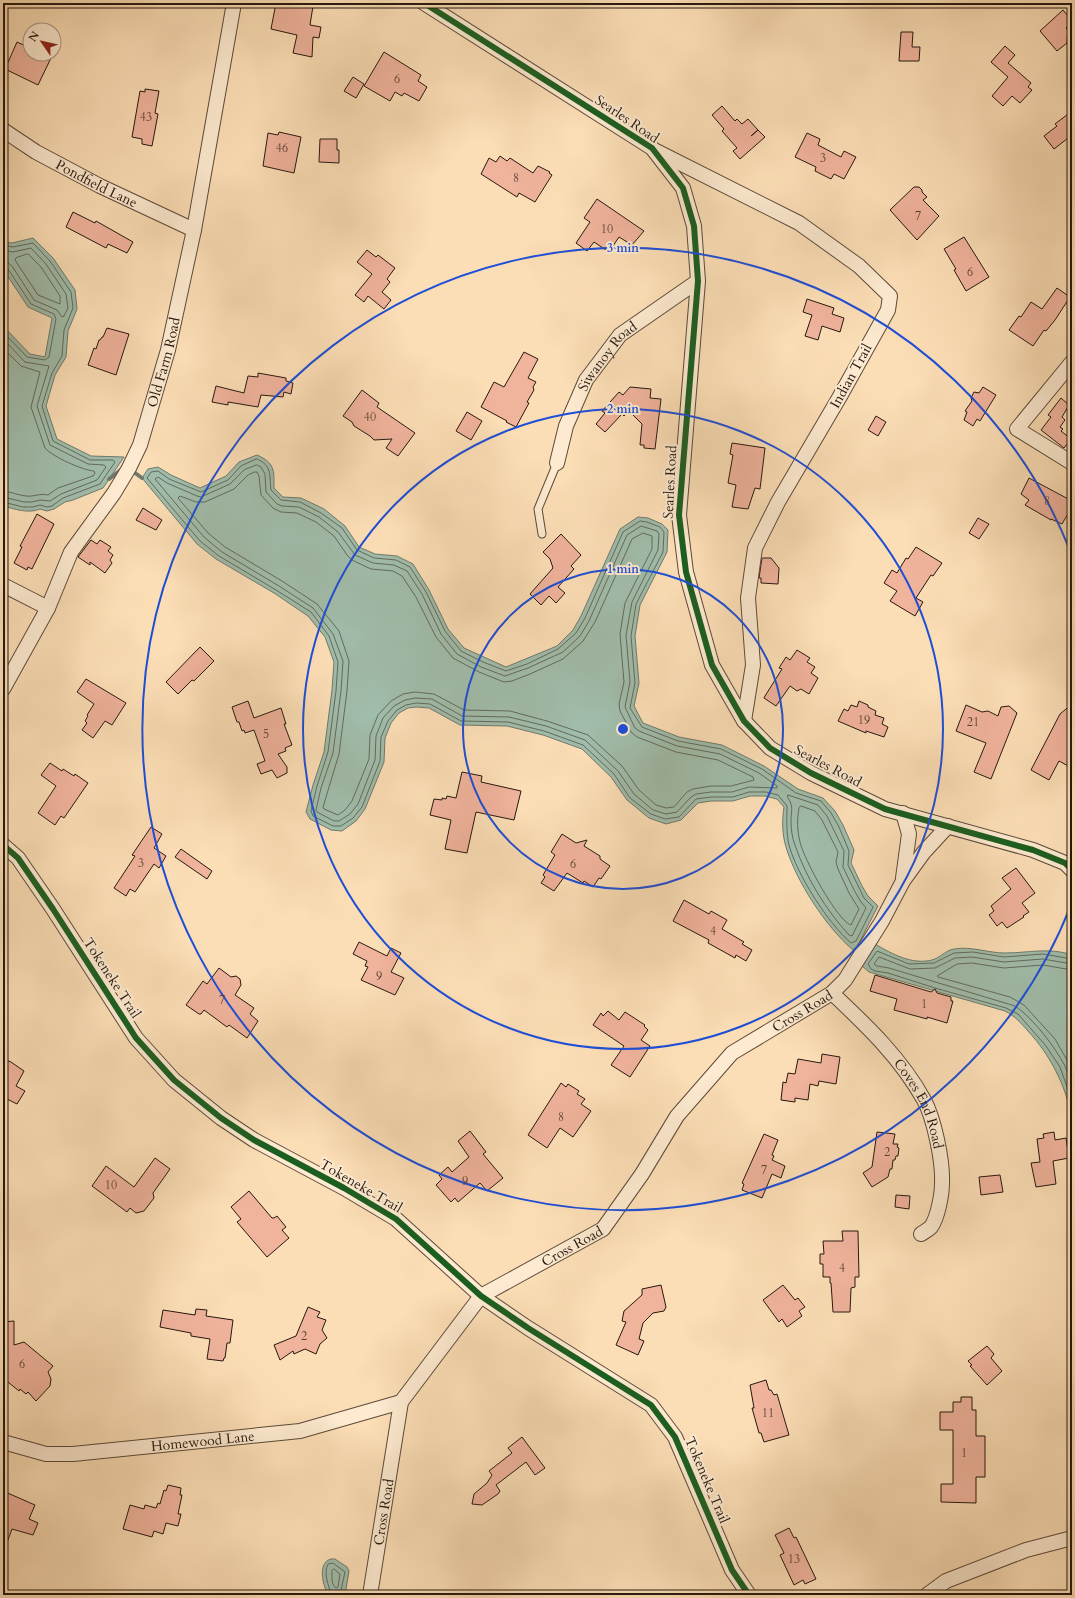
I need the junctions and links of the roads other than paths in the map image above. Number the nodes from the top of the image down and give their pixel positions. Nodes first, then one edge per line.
1 (234, 3) edge
2 (424, 3) edge
3 (3, 130) edge
4 (652, 148) junction
5 (194, 230) junction
6 (698, 280) junction
7 (1072, 362) edge
8 (557, 463) joint
9 (1072, 463) edge
10 (542, 534) dead end
11 (3, 585) edge
12 (48, 608) junction
13 (3, 689) edge
14 (744, 721) junction
15 (903, 813) junction
16 (948, 826) junction
17 (3, 845) edge
18 (1072, 870) edge
19 (903, 881) junction
20 (832, 993) junction
21 (921, 1234) dead end
22 (481, 1296) junction
23 (401, 1402) junction
24 (3, 1442) edge
25 (1072, 1538) edge
26 (370, 1595) edge
27 (749, 1595) edge
28 (927, 1595) edge

1 - 5 street, Old Farm Road
2 - 4 street, Searles Road
3 - 5 street, Pondfield Lane
4 - 6 street, Searles Road
4 - 14 street, Indian Trail
5 - 12 street, Old Farm Road
6 - 8 street, Siwanoy Road
6 - 14 street, Searles Road
7 - 9 street
8 - 10 lane
11 - 12 street
12 - 13 street, Old Farm Road
14 - 15 street, Searles Road
15 - 16 street, Searles Road
15 - 19 street, Cross Road
16 - 18 street, Searles Road
16 - 19 street, Cross Road
17 - 22 street, Tokeneke Trail
19 - 20 street, Cross Road
20 - 21 street, Coves End Road
20 - 22 street, Cross Road
22 - 23 street, Cross Road
22 - 27 street, Tokeneke Trail
23 - 24 street, Homewood Lane
23 - 26 street, Cross Road
25 - 28 street

